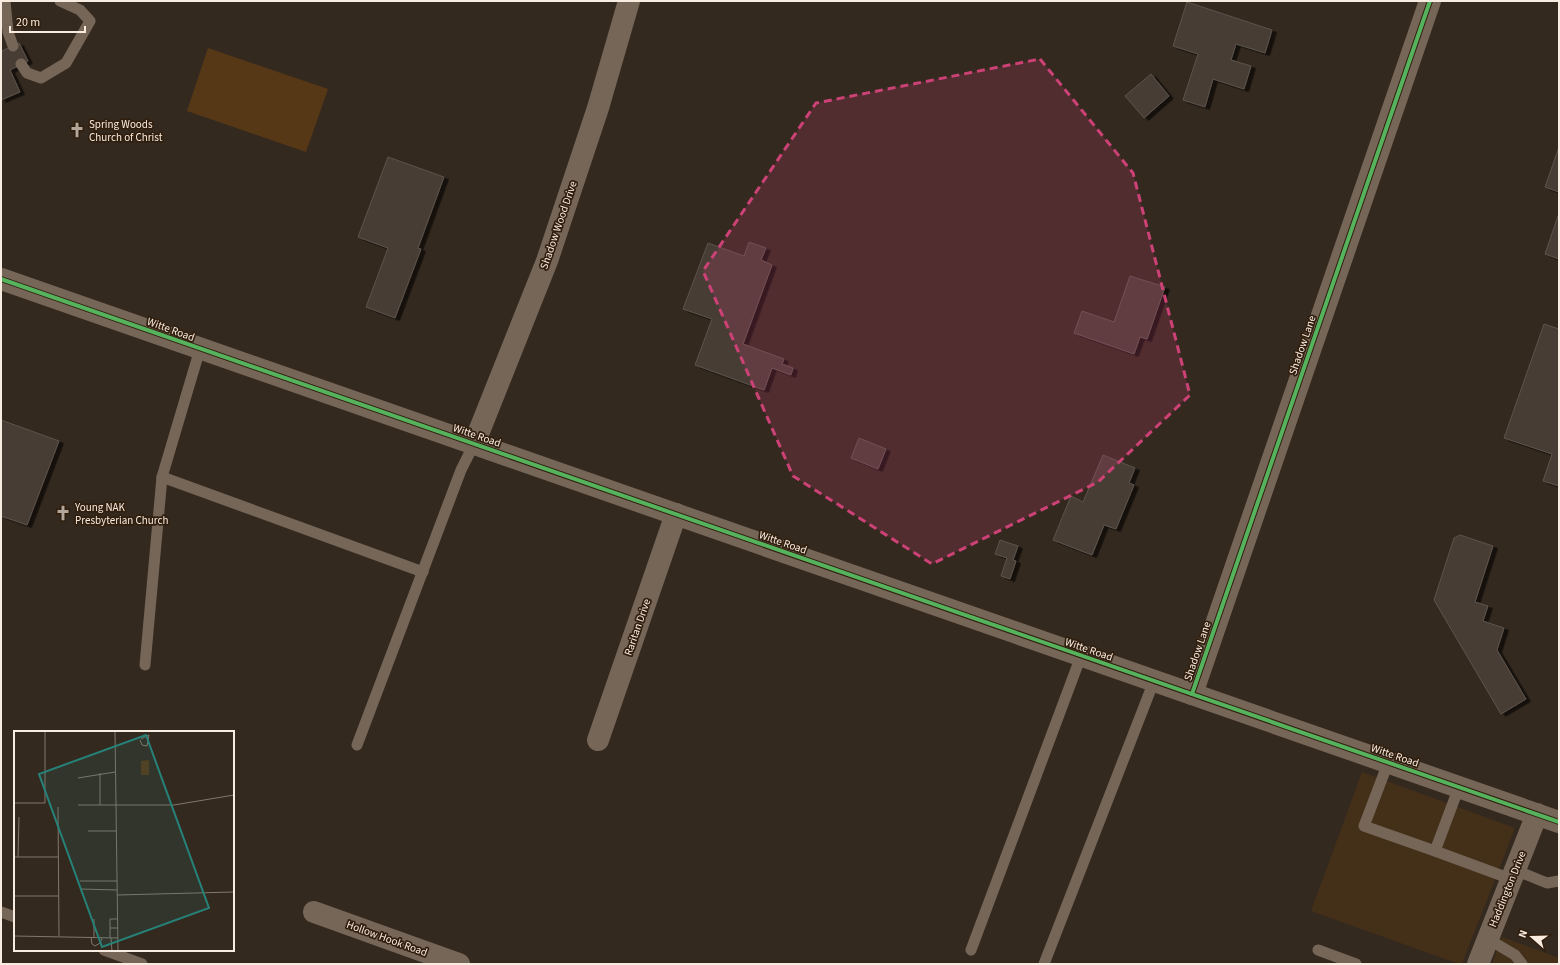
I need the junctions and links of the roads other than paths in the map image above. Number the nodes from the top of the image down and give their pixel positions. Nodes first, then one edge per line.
1 (5, 1) edge
2 (60, 1) edge
3 (629, 1) edge
4 (1430, 1) edge
5 (13, 46) dead end
6 (21, 64) dead end
7 (1, 279) edge
8 (200, 349) junction
9 (474, 444) junction
10 (162, 477) junction
11 (676, 514) junction
12 (423, 572) junction
13 (1081, 656) junction
14 (145, 665) dead end
15 (1154, 681) junction
16 (1192, 694) junction
17 (598, 740) dead end
18 (357, 745) dead end
19 (1388, 763) junction
20 (1459, 787) junction
21 (1537, 814) junction
22 (1559, 822) edge
23 (1435, 851) junction
24 (1513, 875) junction
25 (1559, 880) edge
26 (1, 912) edge
27 (314, 912) dead end
28 (14, 917) edge
29 (1488, 939) junction
30 (971, 950) dead end
31 (1318, 950) dead end
32 (107, 951) edge
33 (142, 964) edge
34 (459, 964) edge
35 (1044, 964) edge
36 (1356, 964) edge
37 (1478, 964) edge
38 (1522, 964) edge

1 - 5 lane
2 - 6 lane
3 - 9 street, Shadow Wood Drive
4 - 16 street, Shadow Lane
7 - 8 street, Witte Road
8 - 9 street, Witte Road
8 - 10 lane
9 - 11 street, Witte Road
9 - 12 lane
10 - 12 lane
10 - 14 lane
11 - 13 street, Witte Road
11 - 17 street, Raritan Drive
12 - 18 lane
13 - 15 street, Witte Road
13 - 30 lane
15 - 16 street, Witte Road
15 - 35 lane
16 - 19 street, Witte Road
19 - 20 street, Witte Road
19 - 23 lane
20 - 21 street, Witte Road
20 - 23 lane
21 - 22 street, Witte Road
21 - 24 street, Haddington Drive
23 - 24 lane
24 - 25 lane
24 - 29 street, Haddington Drive
26 - 28 lane
27 - 34 street, Hollow Hook Road
29 - 37 street, Haddington Drive
29 - 38 lane
31 - 36 lane
32 - 33 lane

